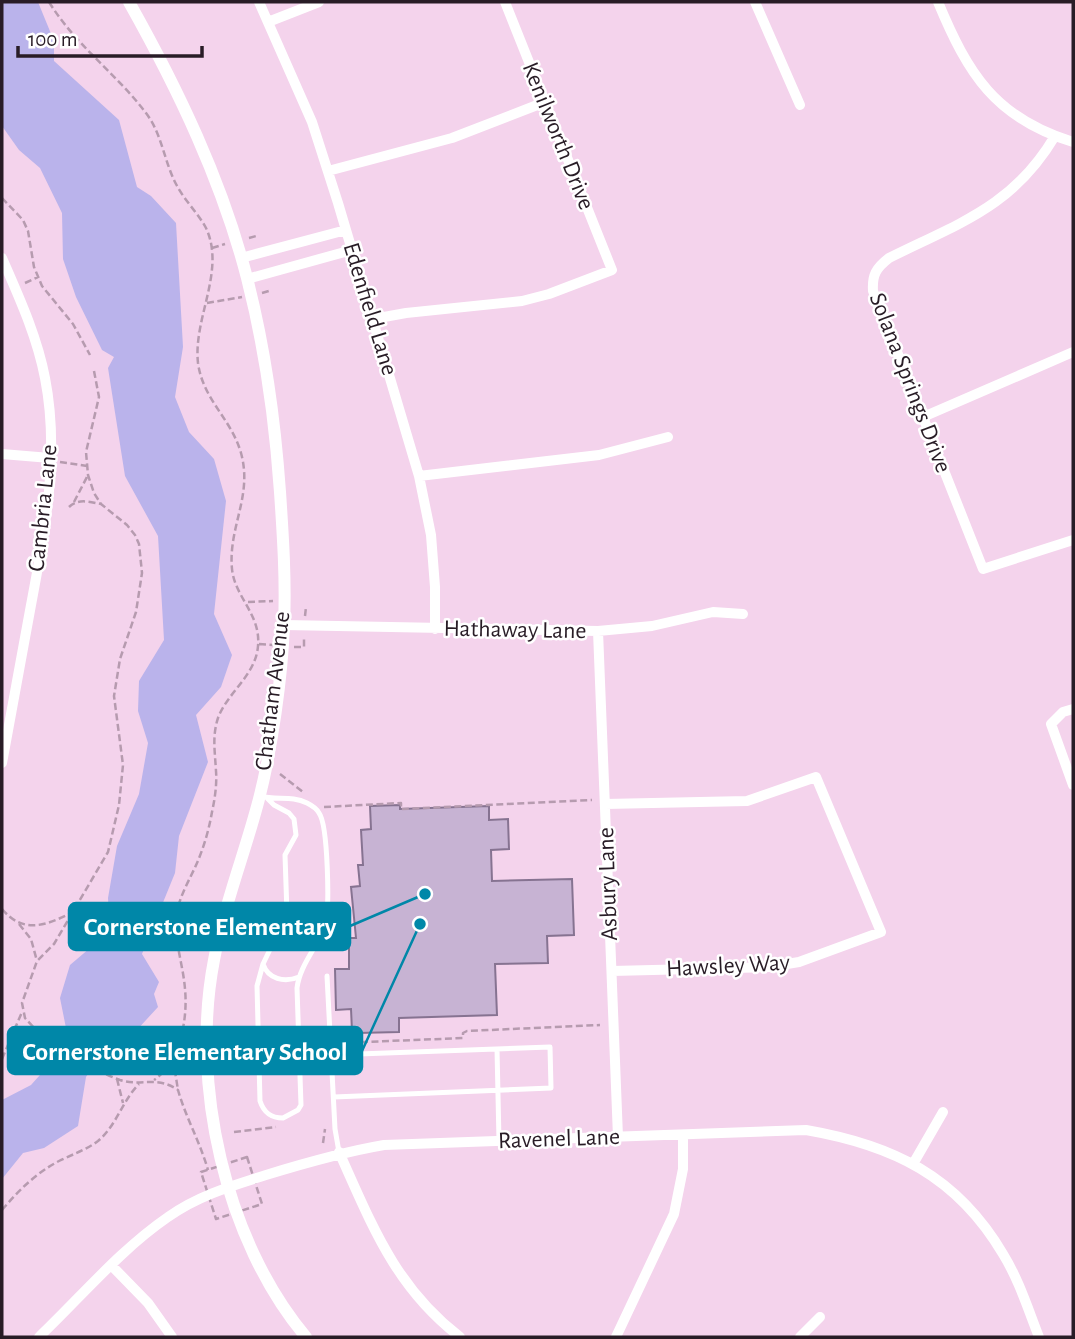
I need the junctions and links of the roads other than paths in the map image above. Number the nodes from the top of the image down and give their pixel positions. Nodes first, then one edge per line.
1 (129, 2) edge
2 (259, 2) edge
3 (318, 2) edge
4 (505, 2) edge
5 (755, 2) edge
6 (938, 2) edge
7 (268, 22) junction
8 (545, 102) junction
9 (800, 105) dead end
10 (1055, 136) junction
11 (1073, 142) edge
12 (328, 170) junction
13 (346, 230) junction
14 (352, 250) junction
15 (2, 258) edge
16 (241, 258) junction
17 (4, 272) edge
18 (247, 279) junction
19 (373, 319) junction
20 (1073, 352) edge
21 (923, 417) junction
22 (668, 437) dead end
23 (2, 454) edge
24 (50, 458) junction
25 (419, 476) junction
26 (1073, 540) edge
27 (743, 614) dead end
28 (284, 625) junction
29 (435, 629) junction
30 (598, 631) junction
31 (1073, 709) edge
32 (2, 763) edge
33 (1073, 785) edge
34 (264, 797) junction
35 (605, 804) junction
36 (263, 964) junction
37 (612, 971) junction
38 (327, 976) dead end
39 (299, 977) junction
40 (497, 1049) junction
41 (331, 1055) junction
42 (498, 1090) junction
43 (334, 1097) junction
44 (943, 1112) dead end
45 (683, 1135) junction
46 (618, 1137) junction
47 (499, 1141) junction
48 (340, 1152) junction
49 (913, 1164) junction
50 (228, 1187) junction
51 (112, 1266) junction
52 (820, 1317) dead end
53 (39, 1337) edge
54 (172, 1337) edge
55 (306, 1337) edge
56 (460, 1337) edge
57 (616, 1337) edge
58 (800, 1337) edge
59 (1039, 1337) edge

1 - 16 street, Chatham Avenue
2 - 7 street, Edenfield Lane
3 - 7 street
4 - 8 street, Kenilworth Drive
5 - 9 street
6 - 10 street
7 - 12 street, Edenfield Lane
8 - 12 street
8 - 19 street, Kenilworth Drive
10 - 11 street
10 - 21 street, Solana Springs Drive
12 - 13 street, Edenfield Lane
13 - 14 street, Edenfield Lane
13 - 16 street
14 - 18 street
14 - 19 street, Edenfield Lane
15 - 17 street, Cambria Lane
16 - 18 street, Chatham Avenue
17 - 24 street, Cambria Lane
18 - 28 street, Chatham Avenue
19 - 25 street, Edenfield Lane
20 - 21 street
21 - 26 street, Solana Springs Drive
22 - 25 street
23 - 24 street
24 - 32 street, Cambria Lane
25 - 29 street, Edenfield Lane
27 - 30 street, Hathaway Lane
28 - 29 street, Hathaway Lane
28 - 34 street, Chatham Avenue
29 - 30 street, Hathaway Lane
30 - 35 street, Asbury Lane
31 - 33 street
34 - 36 lane
34 - 39 lane
34 - 50 street, Chatham Avenue
35 - 37 street, Asbury Lane
35 - 37 street, Hawsley Way
36 - 39 lane
36 - 39 lane
37 - 46 street, Asbury Lane
38 - 41 lane
40 - 41 lane
40 - 42 lane
40 - 42 lane
41 - 43 lane
42 - 43 lane
42 - 47 lane
43 - 48 lane
44 - 49 street
45 - 46 street, Ravenel Lane
45 - 49 street, Ravenel Lane
45 - 57 street
46 - 47 street, Ravenel Lane
47 - 48 street, Ravenel Lane
48 - 50 street, Ravenel Lane
48 - 56 street
49 - 59 street, Ravenel Lane
50 - 51 street, Ravenel Lane
50 - 55 street, Chatham Avenue
51 - 53 street, Ravenel Lane
51 - 54 street
52 - 58 street

